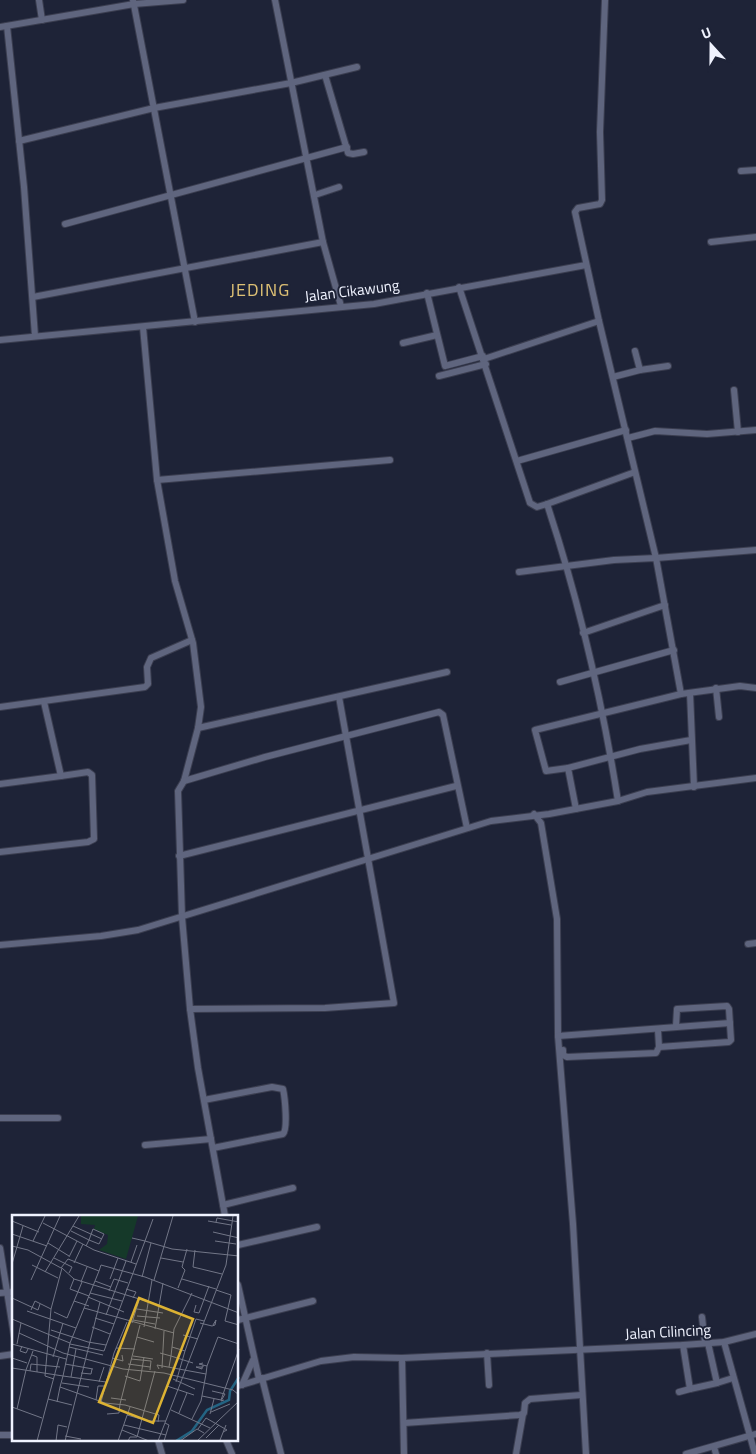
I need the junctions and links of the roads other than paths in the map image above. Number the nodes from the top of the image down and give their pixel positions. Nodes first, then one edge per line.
1 (39, 0) edge
2 (183, 0) edge
3 (276, 0) edge
4 (605, 0) edge
5 (134, 2) edge
6 (42, 20) junction
7 (4, 26) edge
8 (357, 67) dead end
9 (325, 75) junction
10 (291, 83) junction
11 (154, 108) junction
12 (19, 141) junction
13 (347, 147) junction
14 (364, 152) dead end
15 (307, 159) junction
16 (756, 170) edge
17 (741, 171) dead end
18 (339, 187) dead end
19 (315, 195) junction
20 (170, 196) junction
21 (65, 224) dead end
22 (756, 237) edge
23 (323, 242) junction
24 (712, 242) dead end
25 (586, 265) junction
26 (184, 269) junction
27 (459, 287) junction
28 (427, 293) junction
29 (33, 296) junction
30 (341, 306) junction
31 (599, 321) junction
32 (195, 322) junction
33 (143, 327) junction
34 (35, 336) junction
35 (437, 336) junction
36 (0, 340) edge
37 (403, 343) dead end
38 (635, 351) dead end
39 (484, 360) junction
40 (668, 366) dead end
41 (640, 370) junction
42 (439, 376) dead end
43 (613, 377) junction
44 (734, 390) dead end
45 (626, 430) junction
46 (756, 430) edge
47 (738, 432) junction
48 (628, 438) junction
49 (390, 460) dead end
50 (517, 461) junction
51 (635, 472) junction
52 (156, 480) junction
53 (547, 504) junction
54 (756, 550) edge
55 (656, 558) junction
56 (566, 565) junction
57 (519, 572) dead end
58 (664, 604) junction
59 (583, 633) junction
60 (192, 640) junction
61 (674, 650) junction
62 (447, 672) dead end
63 (595, 672) junction
64 (560, 682) dead end
65 (716, 688) junction
66 (756, 688) edge
67 (690, 693) junction
68 (680, 694) junction
69 (339, 697) junction
70 (44, 702) junction
71 (0, 707) edge
72 (604, 713) junction
73 (719, 717) dead end
74 (198, 728) junction
75 (346, 736) junction
76 (691, 740) junction
77 (611, 757) junction
78 (568, 768) junction
79 (61, 776) junction
80 (756, 778) edge
81 (184, 781) junction
82 (0, 784) edge
83 (456, 786) junction
84 (694, 787) junction
85 (618, 801) junction
86 (576, 809) junction
87 (360, 812) junction
88 (534, 814) junction
89 (549, 814) junction
90 (541, 823) junction
91 (467, 828) junction
92 (0, 852) edge
93 (179, 856) junction
94 (370, 859) junction
95 (182, 917) junction
96 (756, 943) edge
97 (748, 944) dead end
98 (0, 945) edge
99 (190, 1009) junction
100 (730, 1023) junction
101 (676, 1026) junction
102 (660, 1030) junction
103 (560, 1036) junction
104 (661, 1047) junction
105 (204, 1100) junction
106 (0, 1118) edge
107 (58, 1118) dead end
108 (211, 1139) junction
109 (145, 1145) dead end
110 (213, 1148) junction
111 (293, 1188) dead end
112 (223, 1205) junction
113 (225, 1215) edge
114 (317, 1227) dead end
115 (239, 1245) edge
116 (0, 1248) edge
117 (11, 1292) edge
118 (0, 1293) edge
119 (239, 1296) edge
120 (313, 1301) dead end
121 (12, 1306) edge
122 (702, 1317) dead end
123 (241, 1319) edge
124 (756, 1334) edge
125 (724, 1342) junction
126 (707, 1343) junction
127 (683, 1345) junction
128 (580, 1348) junction
129 (488, 1353) junction
130 (402, 1358) junction
131 (253, 1360) junction
132 (732, 1378) junction
133 (260, 1379) junction
134 (717, 1383) junction
135 (489, 1385) dead end
136 (240, 1386) edge
137 (690, 1390) junction
138 (679, 1392) dead end
139 (581, 1394) junction
140 (523, 1414) junction
141 (404, 1423) junction
142 (753, 1436) edge
143 (227, 1442) edge
144 (714, 1447) junction
145 (232, 1454) edge
146 (281, 1454) edge
147 (404, 1454) edge
148 (516, 1454) edge
149 (586, 1454) edge
150 (686, 1454) edge
151 (716, 1454) edge
152 (755, 1454) edge

1 - 6 street
2 - 5 street
3 - 10 street
4 - 25 street
5 - 6 street
5 - 11 street
6 - 7 street
7 - 12 street
8 - 9 street
9 - 10 street
9 - 13 street
10 - 11 street
10 - 15 street
11 - 12 street
11 - 20 street
12 - 29 street
13 - 14 street
13 - 15 street
15 - 19 street
15 - 20 street
16 - 17 street
18 - 19 street
19 - 23 street
20 - 21 street
20 - 26 street
22 - 24 street
23 - 26 street
23 - 30 street
25 - 27 street, Jalan Cikawung
25 - 31 street
26 - 29 street
26 - 32 street
27 - 28 street, Jalan Cikawung
27 - 39 street
28 - 30 street, Jalan Cikawung
28 - 35 street
29 - 34 street
30 - 32 street, Jalan Cikawung
31 - 39 street
31 - 43 street
32 - 33 street, Jalan Cikawung
33 - 34 street, Jalan Cikawung
33 - 52 street
34 - 36 street, Jalan Cikawung
35 - 37 street
35 - 39 street
38 - 41 street
39 - 42 street
39 - 50 street
40 - 41 street
41 - 43 street
43 - 45 street
44 - 47 street
45 - 48 street
45 - 50 street
46 - 47 street
47 - 48 street
48 - 51 street
49 - 52 street
50 - 53 street
51 - 53 street
51 - 55 street
52 - 60 street
53 - 56 street
54 - 55 street
55 - 56 street
55 - 58 street
56 - 57 street
56 - 59 street
58 - 59 street
58 - 61 street
59 - 63 street
60 - 70 street
60 - 74 street
61 - 63 street
61 - 68 street
62 - 69 street
63 - 64 street
63 - 72 street
65 - 66 street
65 - 67 street
65 - 73 street
67 - 68 street
67 - 76 street
68 - 72 street
69 - 74 street
69 - 75 street
70 - 71 street
70 - 79 street
72 - 77 street
72 - 78 street
74 - 81 street
75 - 81 street
75 - 83 street
75 - 87 street
76 - 77 street
76 - 84 street
77 - 78 street
77 - 85 street
78 - 86 street
79 - 82 street
79 - 92 street
80 - 84 street
81 - 93 street
83 - 87 street
83 - 91 street
84 - 85 street
85 - 86 street
86 - 89 street
87 - 93 street
87 - 94 street
88 - 89 street
88 - 90 street
88 - 91 street
89 - 90 street
90 - 103 street
91 - 94 street
93 - 95 street
94 - 95 street
94 - 99 street
95 - 98 street
95 - 99 street
96 - 97 street
99 - 105 street
100 - 101 street
100 - 101 street
100 - 104 street
101 - 102 street
102 - 103 street
102 - 104 street
103 - 104 street
103 - 128 street
105 - 108 street
105 - 110 street
106 - 107 street
108 - 109 street
108 - 110 street
110 - 112 street
111 - 112 street
112 - 113 street
114 - 115 street
116 - 117 street
117 - 118 street
117 - 121 street
119 - 123 street
120 - 123 street
122 - 126 street
123 - 131 street
124 - 125 street, Jalan Cilincing
125 - 126 street, Jalan Cilincing
125 - 132 street
126 - 127 street, Jalan Cilincing
126 - 134 street
127 - 128 street, Jalan Cilincing
127 - 137 street
128 - 129 street, Jalan Cilincing
128 - 139 street
129 - 130 street, Jalan Cilincing
129 - 135 street
130 - 133 street, Jalan Cilincing
130 - 141 street
131 - 133 street
131 - 136 street
132 - 134 street
132 - 142 street
133 - 136 street, Jalan Cilincing
133 - 146 street
134 - 137 street
137 - 138 street
139 - 140 street
139 - 149 street
140 - 141 street
140 - 148 street
141 - 147 street
142 - 144 street
142 - 152 street
143 - 145 street
144 - 150 street
144 - 151 street

